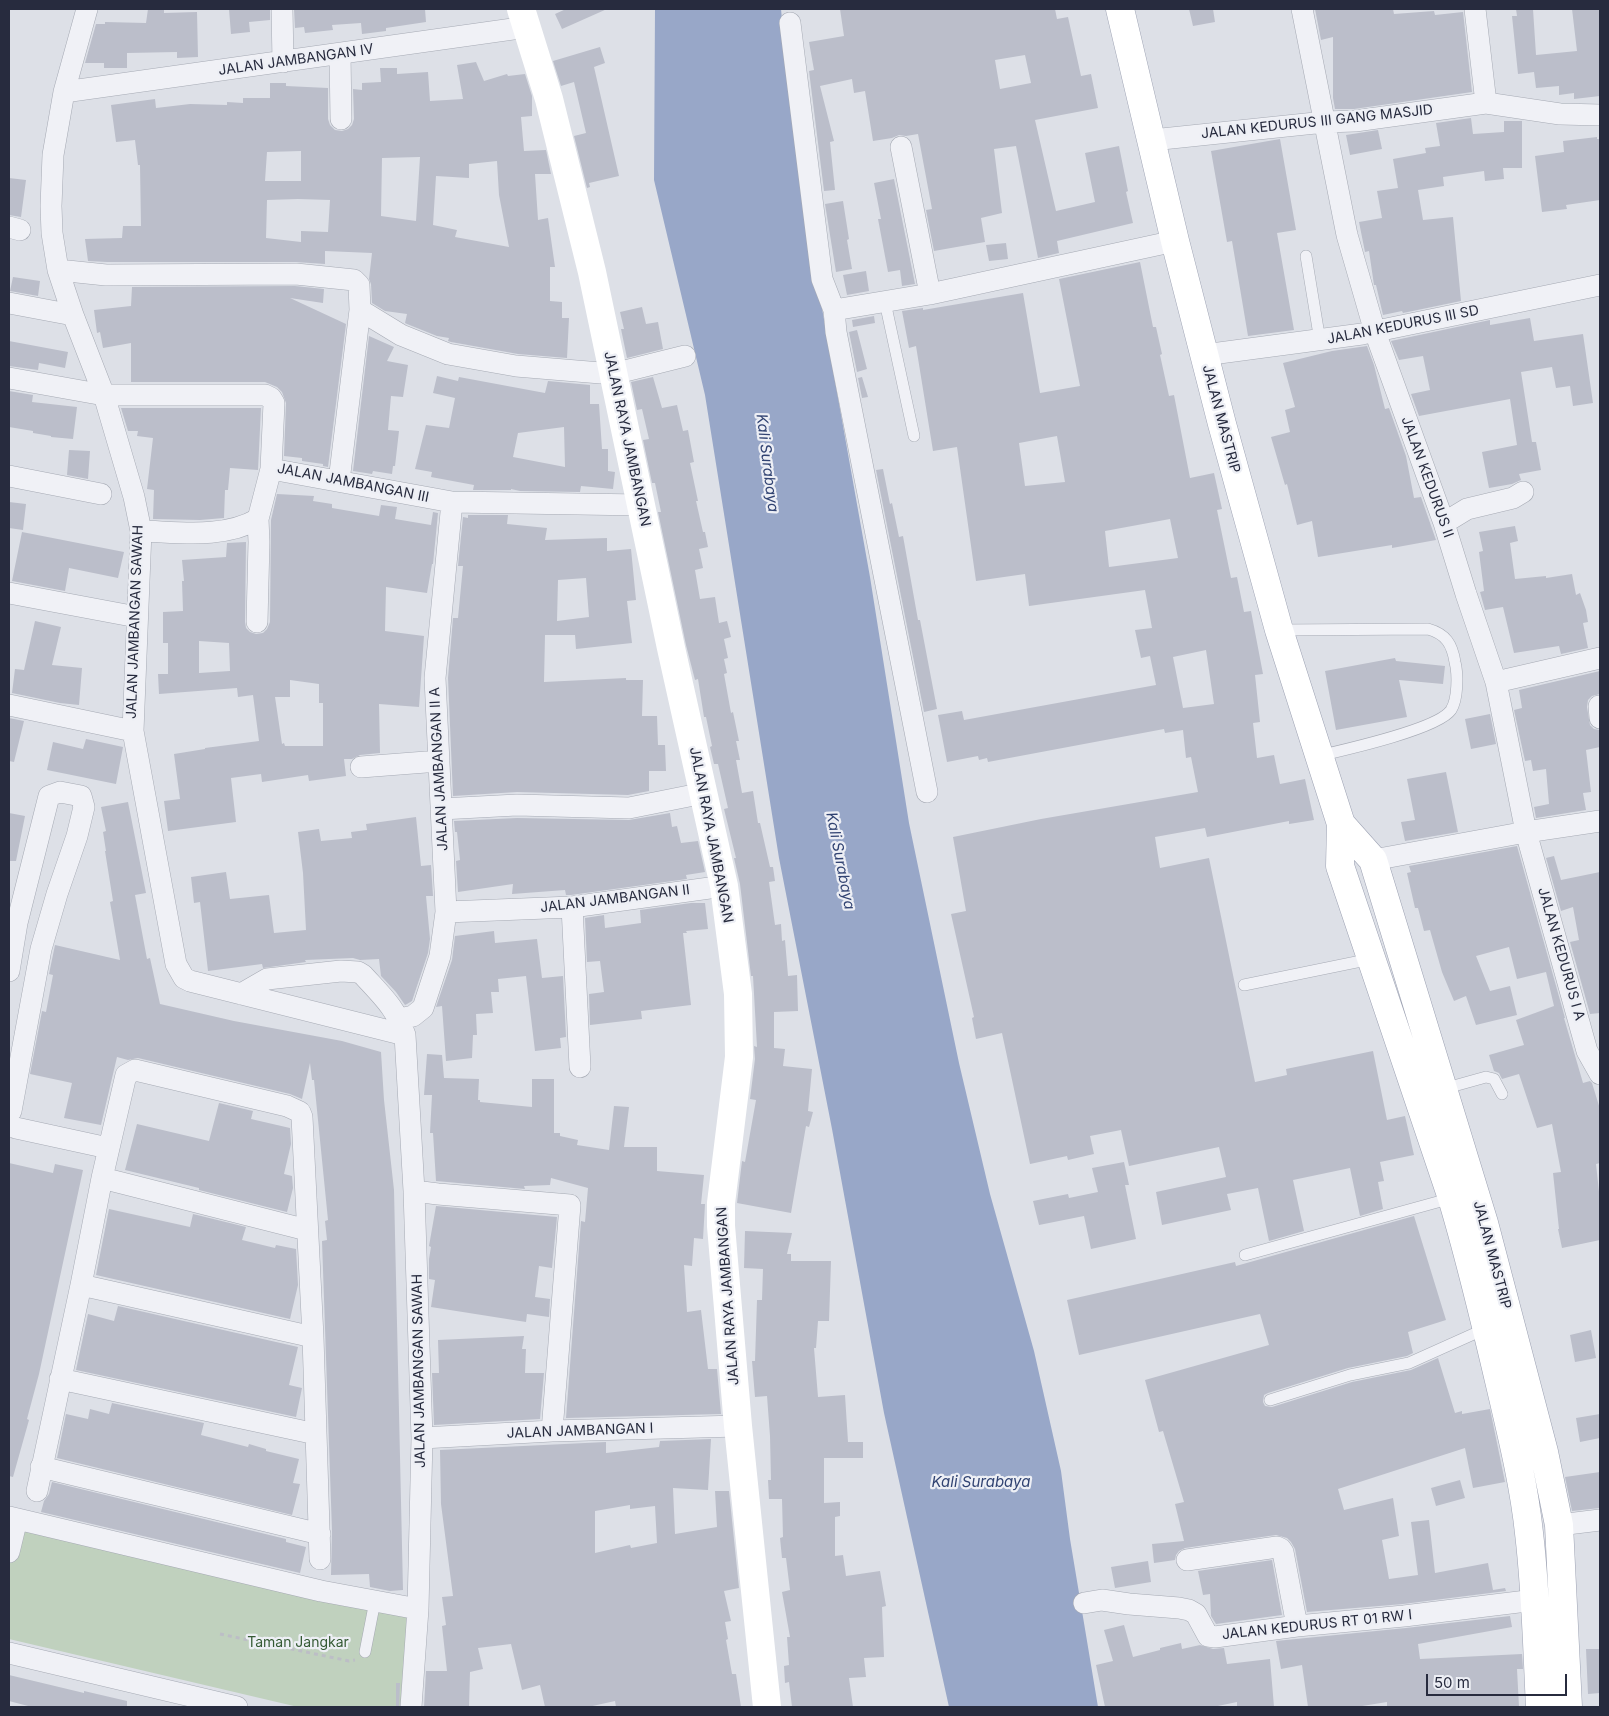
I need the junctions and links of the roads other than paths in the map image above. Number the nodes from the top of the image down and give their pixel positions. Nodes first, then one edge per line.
1 (88, 9) edge
2 (282, 9) edge
3 (1120, 9) edge
4 (1302, 9) edge
5 (1475, 9) edge
6 (524, 18) edge
7 (790, 23) dead end
8 (340, 54) junction
9 (283, 62) junction
10 (64, 92) junction
11 (1486, 103) junction
12 (1600, 115) edge
13 (341, 119) dead end
14 (1325, 122) junction
15 (1152, 140) junction
16 (902, 146) dead end
17 (1175, 241) junction
18 (1306, 256) dead end
19 (58, 270) junction
20 (1600, 285) edge
21 (930, 294) junction
22 (885, 302) junction
23 (9, 303) edge
24 (360, 310) junction
25 (834, 310) junction
26 (73, 315) junction
27 (1375, 332) junction
28 (1320, 341) junction
29 (1204, 355) junction
30 (685, 356) dead end
31 (613, 374) junction
32 (9, 378) edge
33 (104, 395) junction
34 (914, 436) dead end
35 (271, 469) junction
36 (9, 476) edge
37 (339, 482) junction
38 (1523, 492) dead end
39 (102, 494) dead end
40 (452, 502) junction
41 (641, 505) junction
42 (258, 520) junction
43 (1444, 523) junction
44 (141, 531) junction
45 (9, 593) edge
46 (137, 617) junction
47 (256, 622) dead end
48 (1279, 630) junction
49 (1600, 658) edge
50 (1496, 682) junction
51 (9, 705) edge
52 (132, 731) junction
53 (1318, 756) junction
54 (439, 761) junction
55 (361, 767) dead end
56 (927, 792) dead end
57 (704, 793) junction
58 (441, 809) junction
59 (1600, 821) edge
60 (1341, 824) junction
61 (1526, 832) junction
62 (1373, 860) junction
63 (724, 886) junction
64 (572, 907) junction
65 (446, 912) junction
66 (1371, 959) junction
67 (9, 971) edge
68 (1244, 985) dead end
69 (241, 994) junction
70 (403, 1027) junction
71 (580, 1067) dead end
72 (1600, 1074) edge
73 (1443, 1090) junction
74 (1502, 1094) dead end
75 (11, 1123) edge
76 (108, 1148) junction
77 (102, 1178) junction
78 (414, 1191) junction
79 (1452, 1198) junction
80 (308, 1230) junction
81 (1245, 1256) dead end
82 (81, 1285) junction
83 (1487, 1328) junction
84 (313, 1337) junction
85 (60, 1379) junction
86 (1270, 1400) dead end
87 (738, 1426) junction
88 (552, 1431) junction
89 (316, 1434) junction
90 (422, 1438) junction
91 (41, 1467) junction
92 (37, 1491) dead end
93 (13, 1518) edge
94 (1600, 1520) edge
95 (1559, 1525) junction
96 (320, 1534) junction
97 (9, 1552) edge
98 (320, 1559) dead end
99 (1186, 1560) dead end
100 (1535, 1600) junction
101 (375, 1601) junction
102 (1084, 1603) dead end
103 (418, 1608) junction
104 (1297, 1626) junction
105 (364, 1652) road end
106 (9, 1654) edge
107 (237, 1707) edge
108 (412, 1707) edge
109 (767, 1707) edge
110 (1540, 1707) edge
111 (1568, 1707) edge

1 - 10 street, JALAN JAMBANGAN SAWAH
2 - 9 street
3 - 15 main road, JALAN MASTRIP
4 - 14 street, JALAN KEDURUS II
5 - 11 street
6 - 8 street, JALAN JAMBANGAN IV
6 - 31 main road, JALAN RAYA JAMBANGAN
7 - 25 street
8 - 9 street, JALAN JAMBANGAN IV
8 - 13 street
9 - 10 street, JALAN JAMBANGAN IV
10 - 19 street, JALAN JAMBANGAN SAWAH
11 - 12 street, JALAN KEDURUS III GANG MASJID
11 - 14 street, JALAN KEDURUS III GANG MASJID
14 - 15 street, JALAN KEDURUS III GANG MASJID
14 - 27 street, JALAN KEDURUS II
15 - 17 main road, JALAN MASTRIP
16 - 21 street
17 - 21 street
17 - 29 main road, JALAN MASTRIP
18 - 28 lane
19 - 24 street
19 - 26 street, JALAN JAMBANGAN SAWAH
20 - 27 street, JALAN KEDURUS III SD
21 - 22 street
22 - 25 street
22 - 34 lane
23 - 26 street
24 - 31 street
24 - 37 street
25 - 56 street
26 - 33 street, JALAN JAMBANGAN SAWAH
27 - 28 street, JALAN KEDURUS III SD
27 - 43 street, JALAN KEDURUS II
28 - 29 street, JALAN KEDURUS III SD
29 - 48 main road, JALAN MASTRIP
30 - 31 street
31 - 41 main road, JALAN RAYA JAMBANGAN
32 - 33 street, JALAN JAMBANGAN III
33 - 35 street, JALAN JAMBANGAN III
33 - 44 street, JALAN JAMBANGAN SAWAH
35 - 37 street, JALAN JAMBANGAN III
35 - 42 street
36 - 39 street
37 - 40 street, JALAN JAMBANGAN III
38 - 43 street
40 - 41 street, JALAN JAMBANGAN III
40 - 54 street, JALAN JAMBANGAN II A
41 - 57 main road, JALAN RAYA JAMBANGAN
42 - 44 street
42 - 47 street
43 - 50 street, JALAN KEDURUS II
44 - 46 street, JALAN JAMBANGAN SAWAH
45 - 46 street
46 - 52 street, JALAN JAMBANGAN SAWAH
48 - 53 main road, JALAN MASTRIP
48 - 53 lane
49 - 50 street
50 - 61 street, JALAN KEDURUS II
51 - 52 street
52 - 69 street, JALAN JAMBANGAN SAWAH
53 - 60 main road, JALAN MASTRIP
54 - 55 street
54 - 58 street, JALAN JAMBANGAN II A
57 - 58 street
57 - 63 main road, JALAN RAYA JAMBANGAN
58 - 65 street, JALAN JAMBANGAN II A
59 - 61 street
60 - 62 main road, JALAN MASTRIP
60 - 66 main road, JALAN MASTRIP
61 - 62 street
61 - 72 street, JALAN KEDURUS I A
62 - 73 main road, JALAN MASTRIP
63 - 64 street, JALAN JAMBANGAN II
63 - 87 main road, JALAN RAYA JAMBANGAN
64 - 65 street, JALAN JAMBANGAN II
64 - 71 street
65 - 70 street, JALAN JAMBANGAN II A
66 - 68 lane
66 - 79 main road, JALAN MASTRIP
67 - 75 street
69 - 70 street, JALAN JAMBANGAN SAWAH
69 - 70 street
70 - 78 street, JALAN JAMBANGAN SAWAH
73 - 74 lane
73 - 95 main road, JALAN MASTRIP
75 - 76 street
76 - 77 street
76 - 80 street
77 - 80 street
77 - 82 street
78 - 88 street
78 - 90 street, JALAN JAMBANGAN SAWAH
79 - 81 lane
79 - 83 main road, JALAN MASTRIP
80 - 84 street
82 - 84 street
82 - 85 street
83 - 86 lane
83 - 100 main road, JALAN MASTRIP
84 - 89 street
85 - 89 street
85 - 91 street
87 - 88 street, JALAN JAMBANGAN I
87 - 109 main road, JALAN RAYA JAMBANGAN
88 - 90 street, JALAN JAMBANGAN I
89 - 96 street
90 - 103 street, JALAN JAMBANGAN SAWAH
91 - 92 street
91 - 96 street
93 - 97 street
93 - 101 street
94 - 95 street
95 - 111 main road, JALAN MASTRIP
96 - 98 street
99 - 104 street
100 - 104 street, JALAN KEDURUS RT 01 RW I
100 - 110 main road, JALAN MASTRIP
101 - 103 street
101 - 105 lane
102 - 104 street, JALAN KEDURUS RT 01 RW I
103 - 108 street, JALAN JAMBANGAN SAWAH
106 - 107 street

